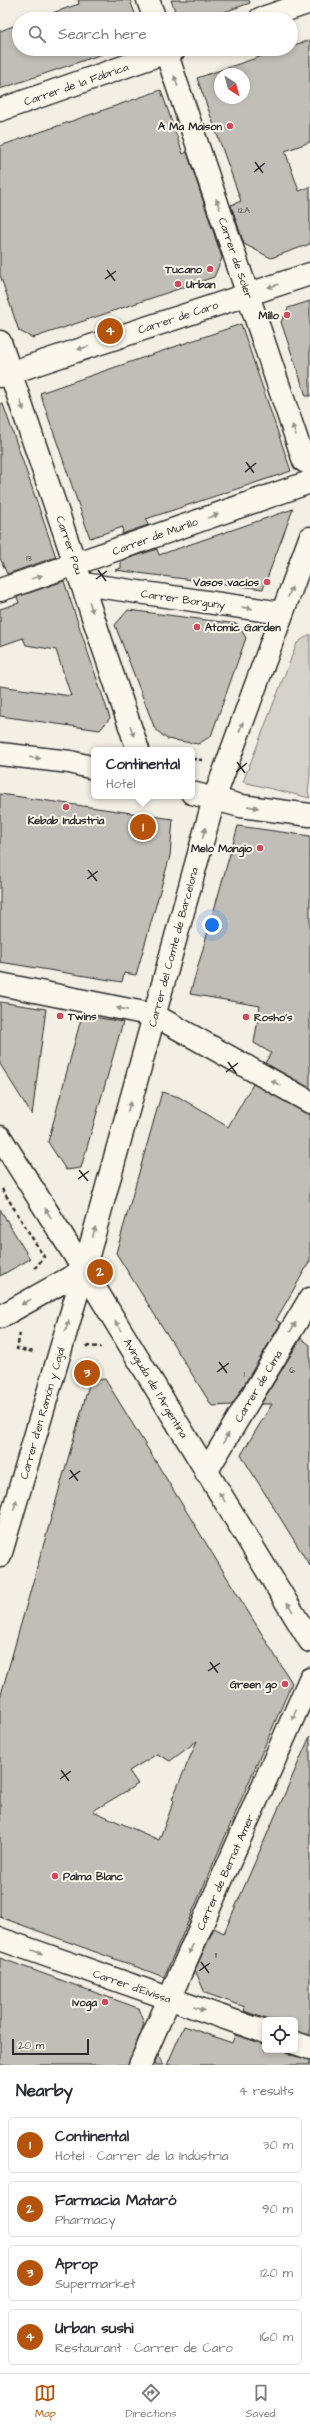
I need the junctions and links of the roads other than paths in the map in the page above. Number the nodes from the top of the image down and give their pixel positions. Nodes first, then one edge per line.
1 (148, 0) edge
2 (310, 2) edge
3 (152, 12) edge
4 (281, 12) edge
5 (152, 56) edge
6 (171, 56) edge
7 (0, 110) edge
8 (310, 274) edge
9 (249, 294) junction
10 (0, 342) edge
11 (5, 374) edge
12 (310, 464) edge
13 (310, 482) edge
14 (310, 538) edge
15 (80, 574) junction
16 (0, 590) edge
17 (282, 613) junction
18 (137, 747) edge
19 (0, 754) edge
20 (91, 767) edge
21 (195, 794) edge
22 (214, 799) junction
23 (310, 815) edge
24 (0, 984) edge
25 (154, 1015) junction
26 (310, 1102) edge
27 (0, 1137) edge
28 (84, 1270) junction
29 (310, 1299) edge
30 (0, 1317) edge
31 (206, 1472) junction
32 (0, 1556) edge
33 (310, 1641) edge
34 (310, 1680) edge
35 (0, 1939) edge
36 (170, 1999) junction
37 (262, 2031) edge
38 (298, 2044) edge
39 (310, 2048) edge
40 (140, 2065) edge

1 - 3 street
2 - 4 street
5 - 7 street, Carrer de la Fàbrica
9 -> 6 street, Carrer de Soler
8 -> 9 street, Carrer de Caro
9 -> 11 street, Carrer de Caro
12 -> 9 street, Carrer de Soler
10 - 11 street, Carrer Pou
11 -> 15 street, Carrer Pou
15 -> 13 street, Carrer de Murillo
17 -> 14 street, Carrer del Comte de Barcelona
16 -> 15 street, Carrer de Murillo
15 -> 17 street, Carrer Borguny
15 -> 18 street, Carrer Pou
22 -> 17 street, Carrer del Comte de Barcelona
19 -> 20 street
21 - 22 street
22 -> 23 street
25 -> 22 street, Carrer del Comte de Barcelona
25 -> 24 street
26 -> 25 street
28 -> 25 street, Carrer del Comte de Barcelona
28 -> 27 street, Avinguda de l'Argentina
28 -> 30 street
31 -> 28 street, Avinguda de l'Argentina
32 -> 28 street, Carrer d'en Ramón y Cajal
31 -> 29 street, Carrer de Cima
33 -> 31 street, Avinguda de l'Argentina
34 -> 36 street, Carrer de Bernat Amer
35 -> 36 street, Carrer d'Eivissa
36 -> 37 street, Carrer d'Eivissa
36 - 40 street, Carrer de Bernat Amer
38 - 39 street

